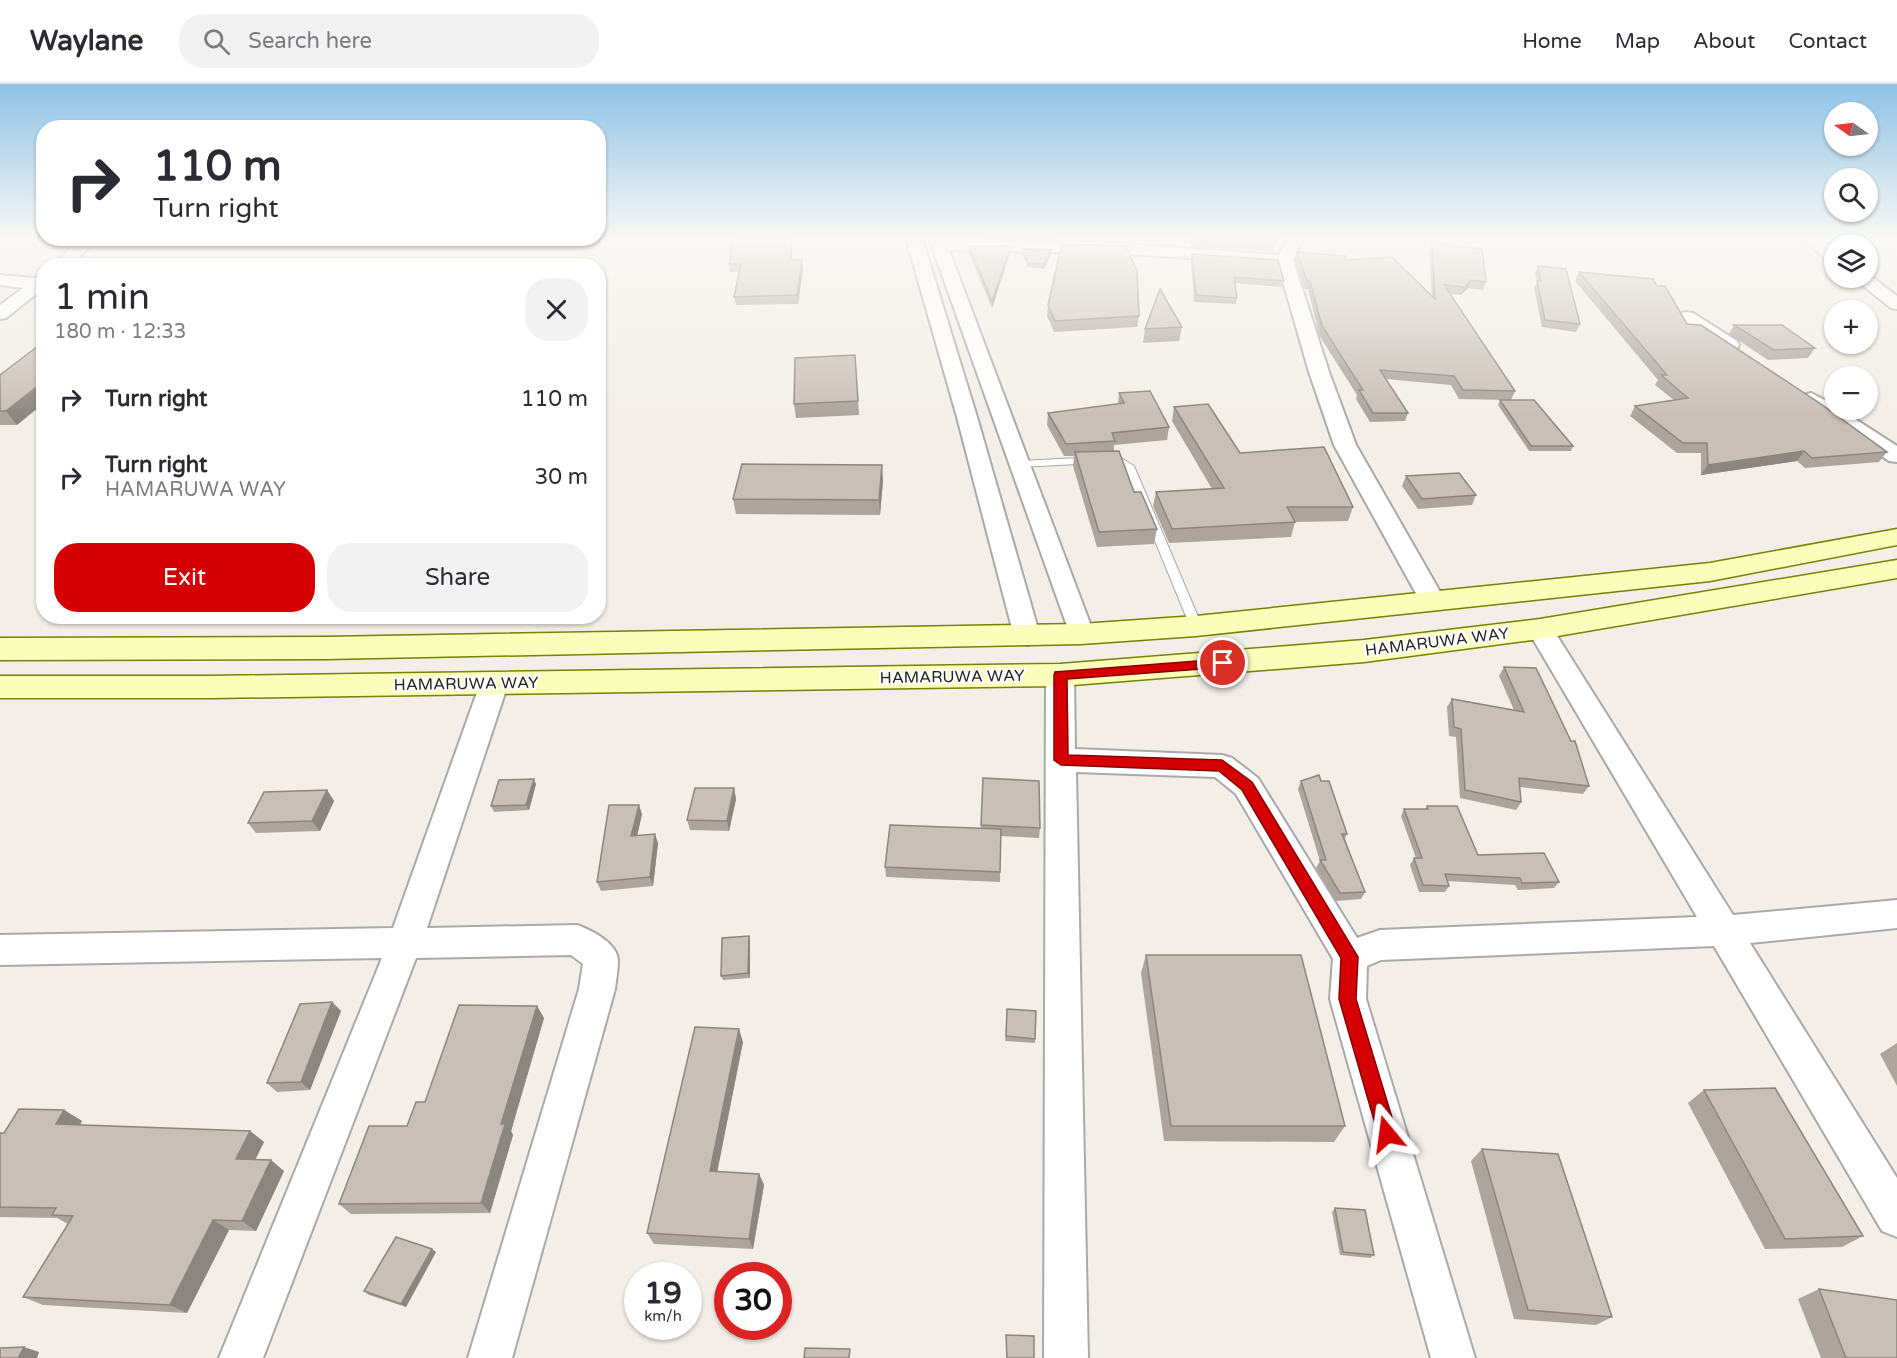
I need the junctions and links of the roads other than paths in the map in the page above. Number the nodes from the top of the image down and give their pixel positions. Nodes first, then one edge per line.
1 (21, 297) edge
2 (932, 297) edge
3 (958, 297) edge
4 (1297, 297) edge
5 (0, 314) edge
6 (1687, 317) dead end
7 (1747, 357) edge
8 (1797, 390) edge
9 (1897, 456) edge
10 (1020, 464) junction
11 (1897, 537) edge
12 (1897, 569) edge
13 (1434, 602) junction
14 (1196, 626) junction
15 (1540, 629) junction
16 (1081, 634) junction
17 (1027, 636) junction
18 (0, 649) edge
19 (1060, 675) junction
20 (494, 684) junction
21 (0, 687) edge
22 (1061, 760) junction
23 (1897, 914) edge
24 (1725, 932) junction
25 (405, 943) junction
26 (0, 950) edge
27 (1350, 957) junction
28 (1897, 1216) edge
29 (241, 1358) edge
30 (490, 1358) edge
31 (1066, 1358) edge
32 (1453, 1358) edge

1 - 5 street
2 - 17 street
3 - 10 street
4 - 13 street
6 - 7 street
8 - 9 street
10 - 14 lane
10 - 16 street
11 - 13 main road
12 - 15 main road, HAMARUWA WAY
13 - 14 main road
14 - 16 main road
15 - 19 main road, HAMARUWA WAY
15 - 24 street
16 - 17 main road
17 - 18 main road
19 - 20 main road, HAMARUWA WAY
19 - 22 street
20 - 21 main road, HAMARUWA WAY
20 - 25 street
22 - 27 street
22 - 31 street
23 - 24 street
24 - 27 street
24 - 28 street
25 - 26 street
25 - 29 street
25 - 30 street
27 - 32 street

